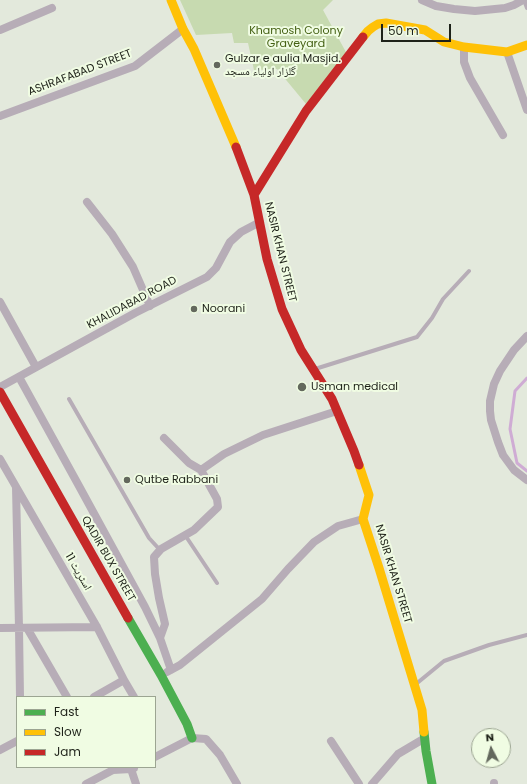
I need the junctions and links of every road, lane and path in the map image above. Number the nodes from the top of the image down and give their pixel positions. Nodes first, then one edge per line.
1 (171, 0) edge
2 (422, 0) edge
3 (523, 0) edge
4 (52, 8) dead end
5 (527, 8) edge
6 (183, 29) junction
7 (0, 30) edge
8 (527, 45) edge
9 (464, 47) junction
10 (507, 52) junction
11 (527, 110) edge
12 (0, 116) edge
13 (503, 135) dead end
14 (254, 195) junction
15 (87, 202) dead end
16 (260, 222) junction
17 (469, 271) dead end
18 (0, 302) edge
19 (150, 306) junction
20 (527, 336) edge
21 (36, 367) junction
22 (313, 369) junction
23 (19, 376) junction
24 (0, 387) edge
25 (0, 392) edge
26 (69, 399) dead end
27 (337, 411) junction
28 (164, 438) dead end
29 (0, 459) edge
30 (201, 470) junction
31 (527, 480) edge
32 (16, 486) junction
33 (363, 519) junction
34 (185, 535) junction
35 (160, 550) junction
36 (217, 582) dead end
37 (98, 627) junction
38 (0, 628) edge
39 (23, 628) junction
40 (527, 636) edge
41 (160, 638) junction
42 (171, 670) junction
43 (161, 675) junction
44 (124, 680) junction
45 (415, 685) junction
46 (20, 696) edge
47 (66, 696) edge
48 (96, 696) edge
49 (133, 696) edge
50 (192, 738) junction
51 (425, 738) junction
52 (331, 741) dead end
53 (16, 742) edge
54 (0, 750) edge
55 (156, 756) edge
56 (133, 768) edge
57 (86, 784) edge
58 (136, 784) edge
59 (237, 784) edge
60 (359, 784) edge
61 (372, 784) edge
62 (432, 784) edge

1 - 6 street, NASIR KHAN STREET
2 - 3 street
3 - 5 lane
4 - 7 street
6 - 12 street, ASHRAFABAD STREET
6 - 14 street, NASIR KHAN STREET
8 - 10 street
9 - 10 street
9 - 13 street
9 - 14 street
10 - 11 street
14 - 16 street, NASIR KHAN STREET
15 - 19 street
16 - 19 street, KHALIDABAD ROAD
16 - 22 street, NASIR KHAN STREET
17 - 22 lane
18 - 21 street
19 - 21 street, KHALIDABAD ROAD
20 - 31 street
21 - 23 street, KHALIDABAD ROAD
22 - 27 street, NASIR KHAN STREET
23 - 24 street, KHALIDABAD ROAD
23 - 41 street
25 - 43 street, QADIR BUX STREET
26 - 35 lane
27 - 30 street
27 - 33 street, NASIR KHAN STREET
28 - 30 street
29 - 32 street, اسٹریٹ 11
30 - 34 street
32 - 37 street, اسٹریٹ 11
32 - 39 street
33 - 42 street
33 - 45 street, NASIR KHAN STREET
34 - 35 street
34 - 36 lane
35 - 41 street
37 - 39 street
37 - 44 street, اسٹریٹ 11
38 - 39 street
39 - 46 street
39 - 47 street
40 - 45 lane
41 - 42 street
42 - 43 street
43 - 50 street, QADIR BUX STREET
44 - 48 street
44 - 49 street, اسٹریٹ 11
45 - 51 street, NASIR KHAN STREET
50 - 55 street
50 - 59 street
51 - 61 street
51 - 62 street, NASIR KHAN STREET
52 - 60 street
53 - 54 street
56 - 57 street
56 - 58 street

